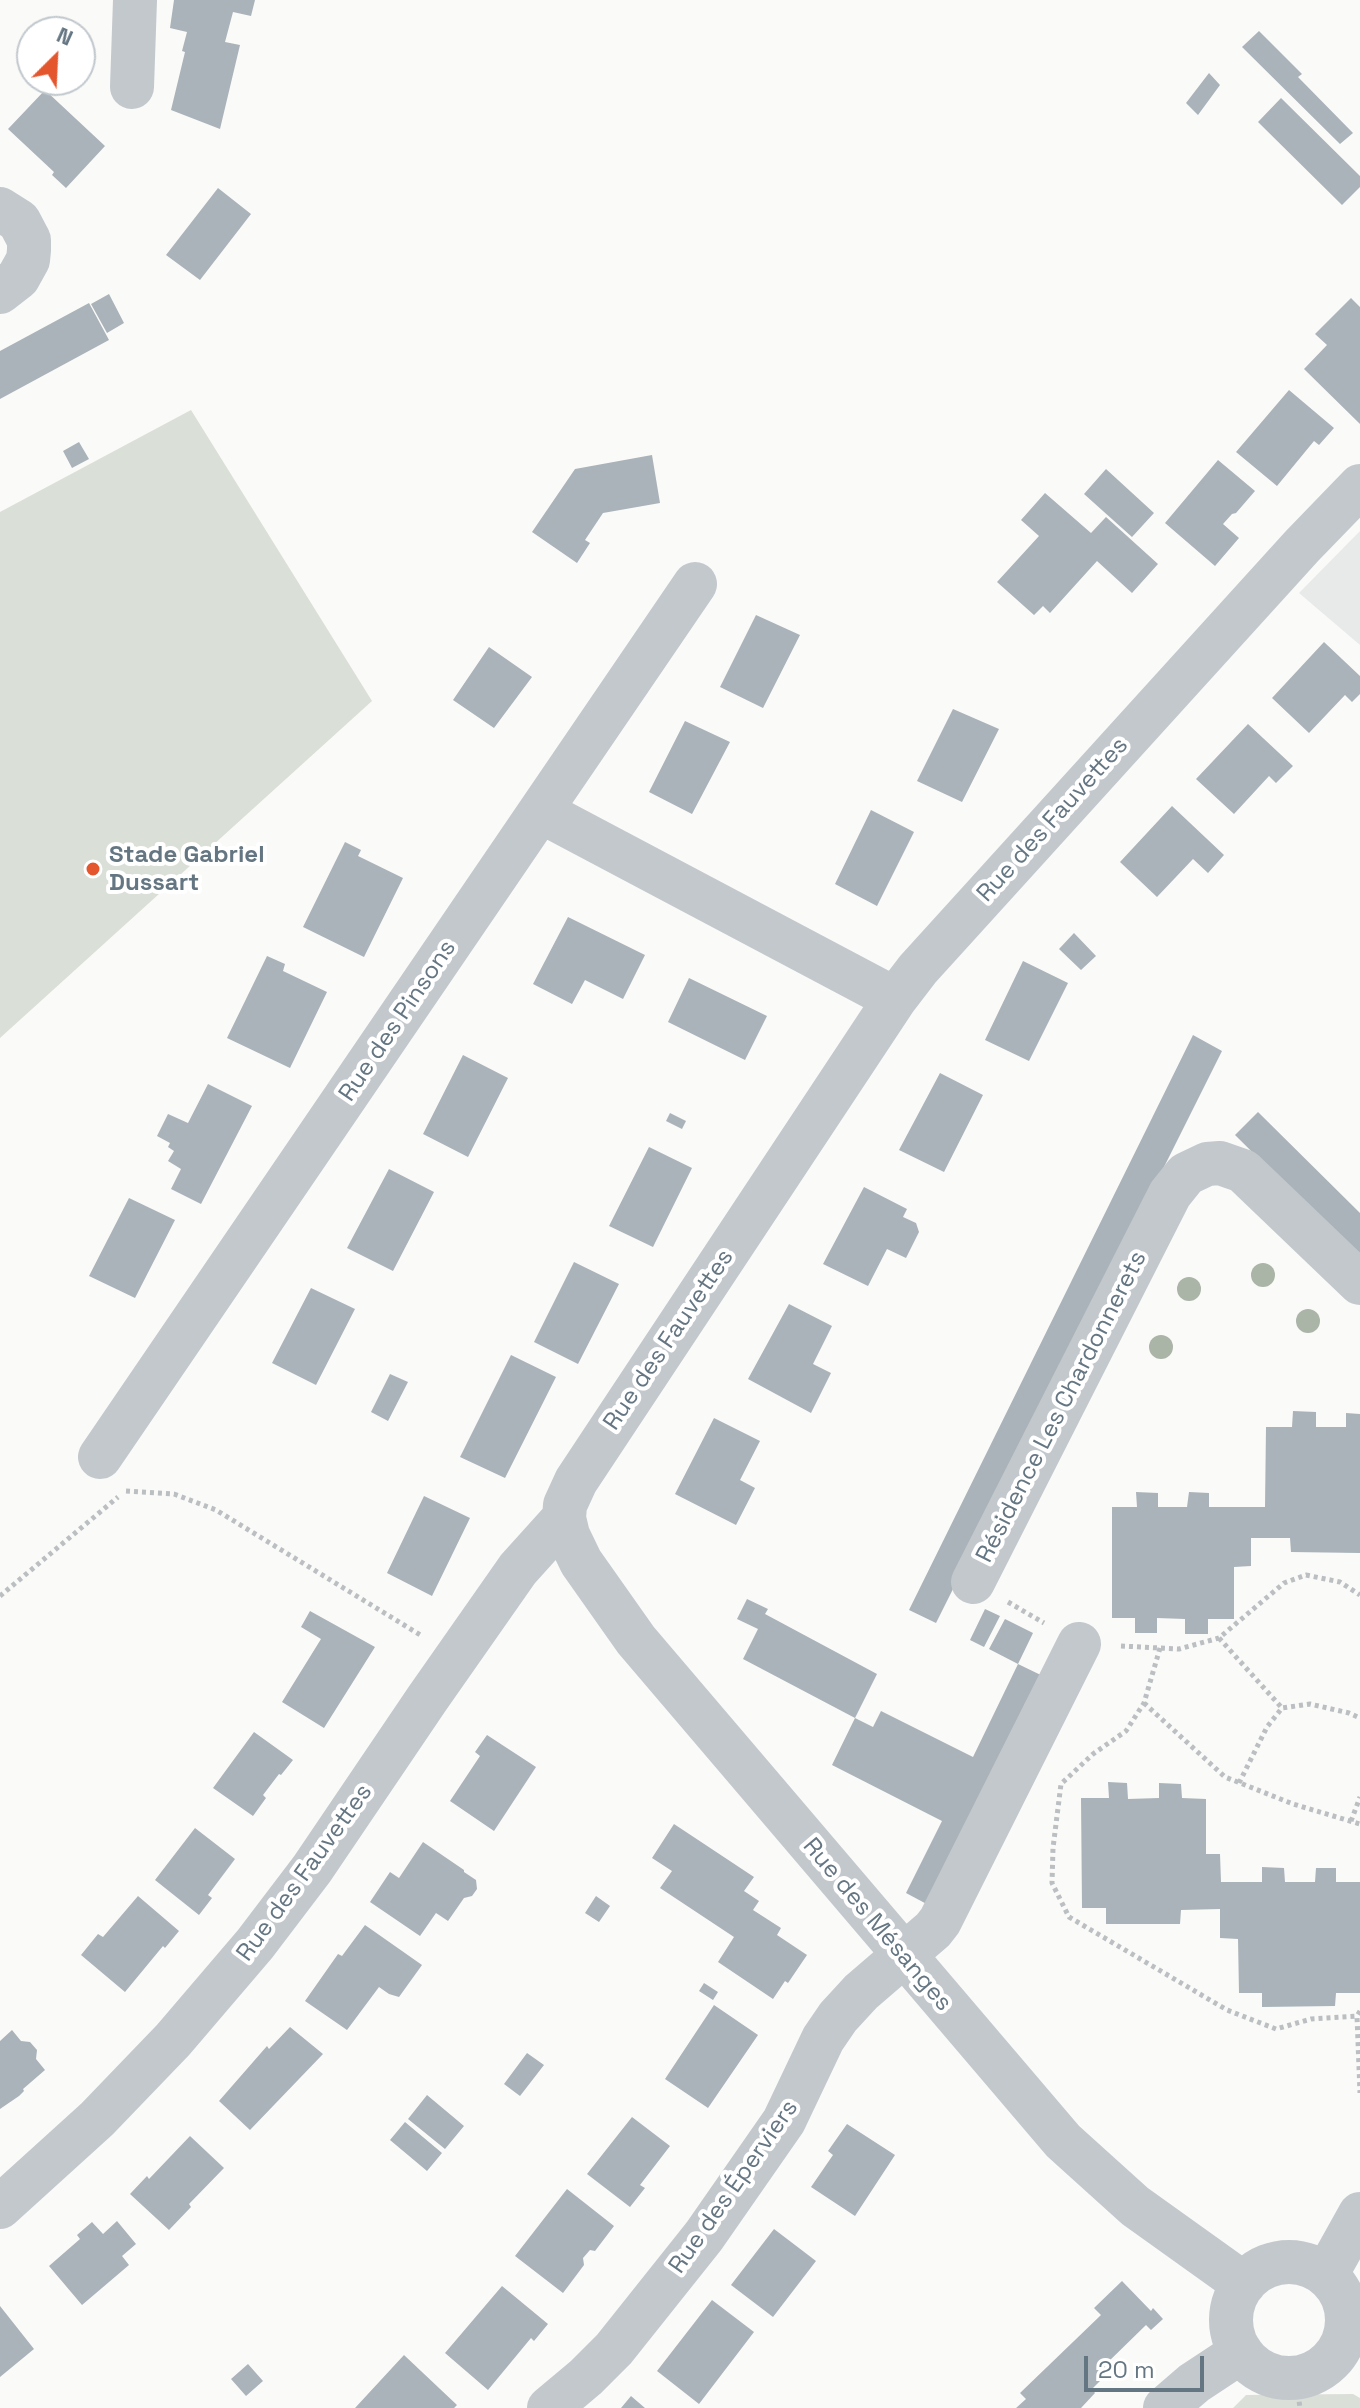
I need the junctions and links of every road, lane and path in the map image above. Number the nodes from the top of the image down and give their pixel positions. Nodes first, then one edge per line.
1 (135, 0) edge
2 (132, 87) dead end
3 (0, 209) edge
4 (0, 292) edge
5 (1360, 486) edge
6 (695, 584) dead end
7 (542, 812) junction
8 (895, 999) junction
9 (1360, 1283) edge
10 (100, 1457) dead end
11 (564, 1518) junction
12 (973, 1582) joint
13 (1360, 1595) edge
14 (0, 1596) edge
15 (1219, 1638) junction
16 (1079, 1644) junction
17 (1160, 1648) junction
18 (457, 1657) junction
19 (1144, 1703) junction
20 (1282, 1708) junction
21 (1360, 1718) edge
22 (1239, 1783) junction
23 (1360, 1797) edge
24 (1351, 1821) junction
25 (1360, 1824) edge
26 (903, 1956) junction
27 (1359, 2014) edge
28 (1360, 2093) edge
29 (0, 2207) edge
30 (1360, 2214) edge
31 (1326, 2275) junction
32 (1244, 2284) junction
33 (1241, 2352) junction
34 (1350, 2354) edge
35 (1298, 2393) edge
36 (549, 2408) edge
37 (1165, 2408) edge

1 - 2 street
3 - 4 street
5 - 8 street, Rue des Fauvettes
6 - 7 street, Rue des Pinsons
7 - 8 street
7 - 10 street, Rue des Pinsons
8 - 11 street, Rue des Fauvettes
9 - 12 street, Résidence Les Chardonnerets
11 - 18 street, Rue des Fauvettes
11 - 26 street, Rue des Mésanges
12 - 16 path, Résidence Les Chardonnerets
13 - 15 path
14 - 18 path
15 - 17 path
15 - 20 path
16 - 17 path
16 - 26 street
17 - 19 path
18 - 29 street, Rue des Fauvettes
19 - 22 path
19 - 27 path
20 - 21 path
20 - 22 path
22 - 24 path
23 - 24 path
24 - 25 path
26 - 32 street, Rue des Mésanges
26 - 36 street, Rue des Éperviers
27 - 28 path
30 - 31 street
31 - 32 street
31 - 34 street
32 - 33 street
33 - 35 street
33 - 37 street
34 - 35 street

